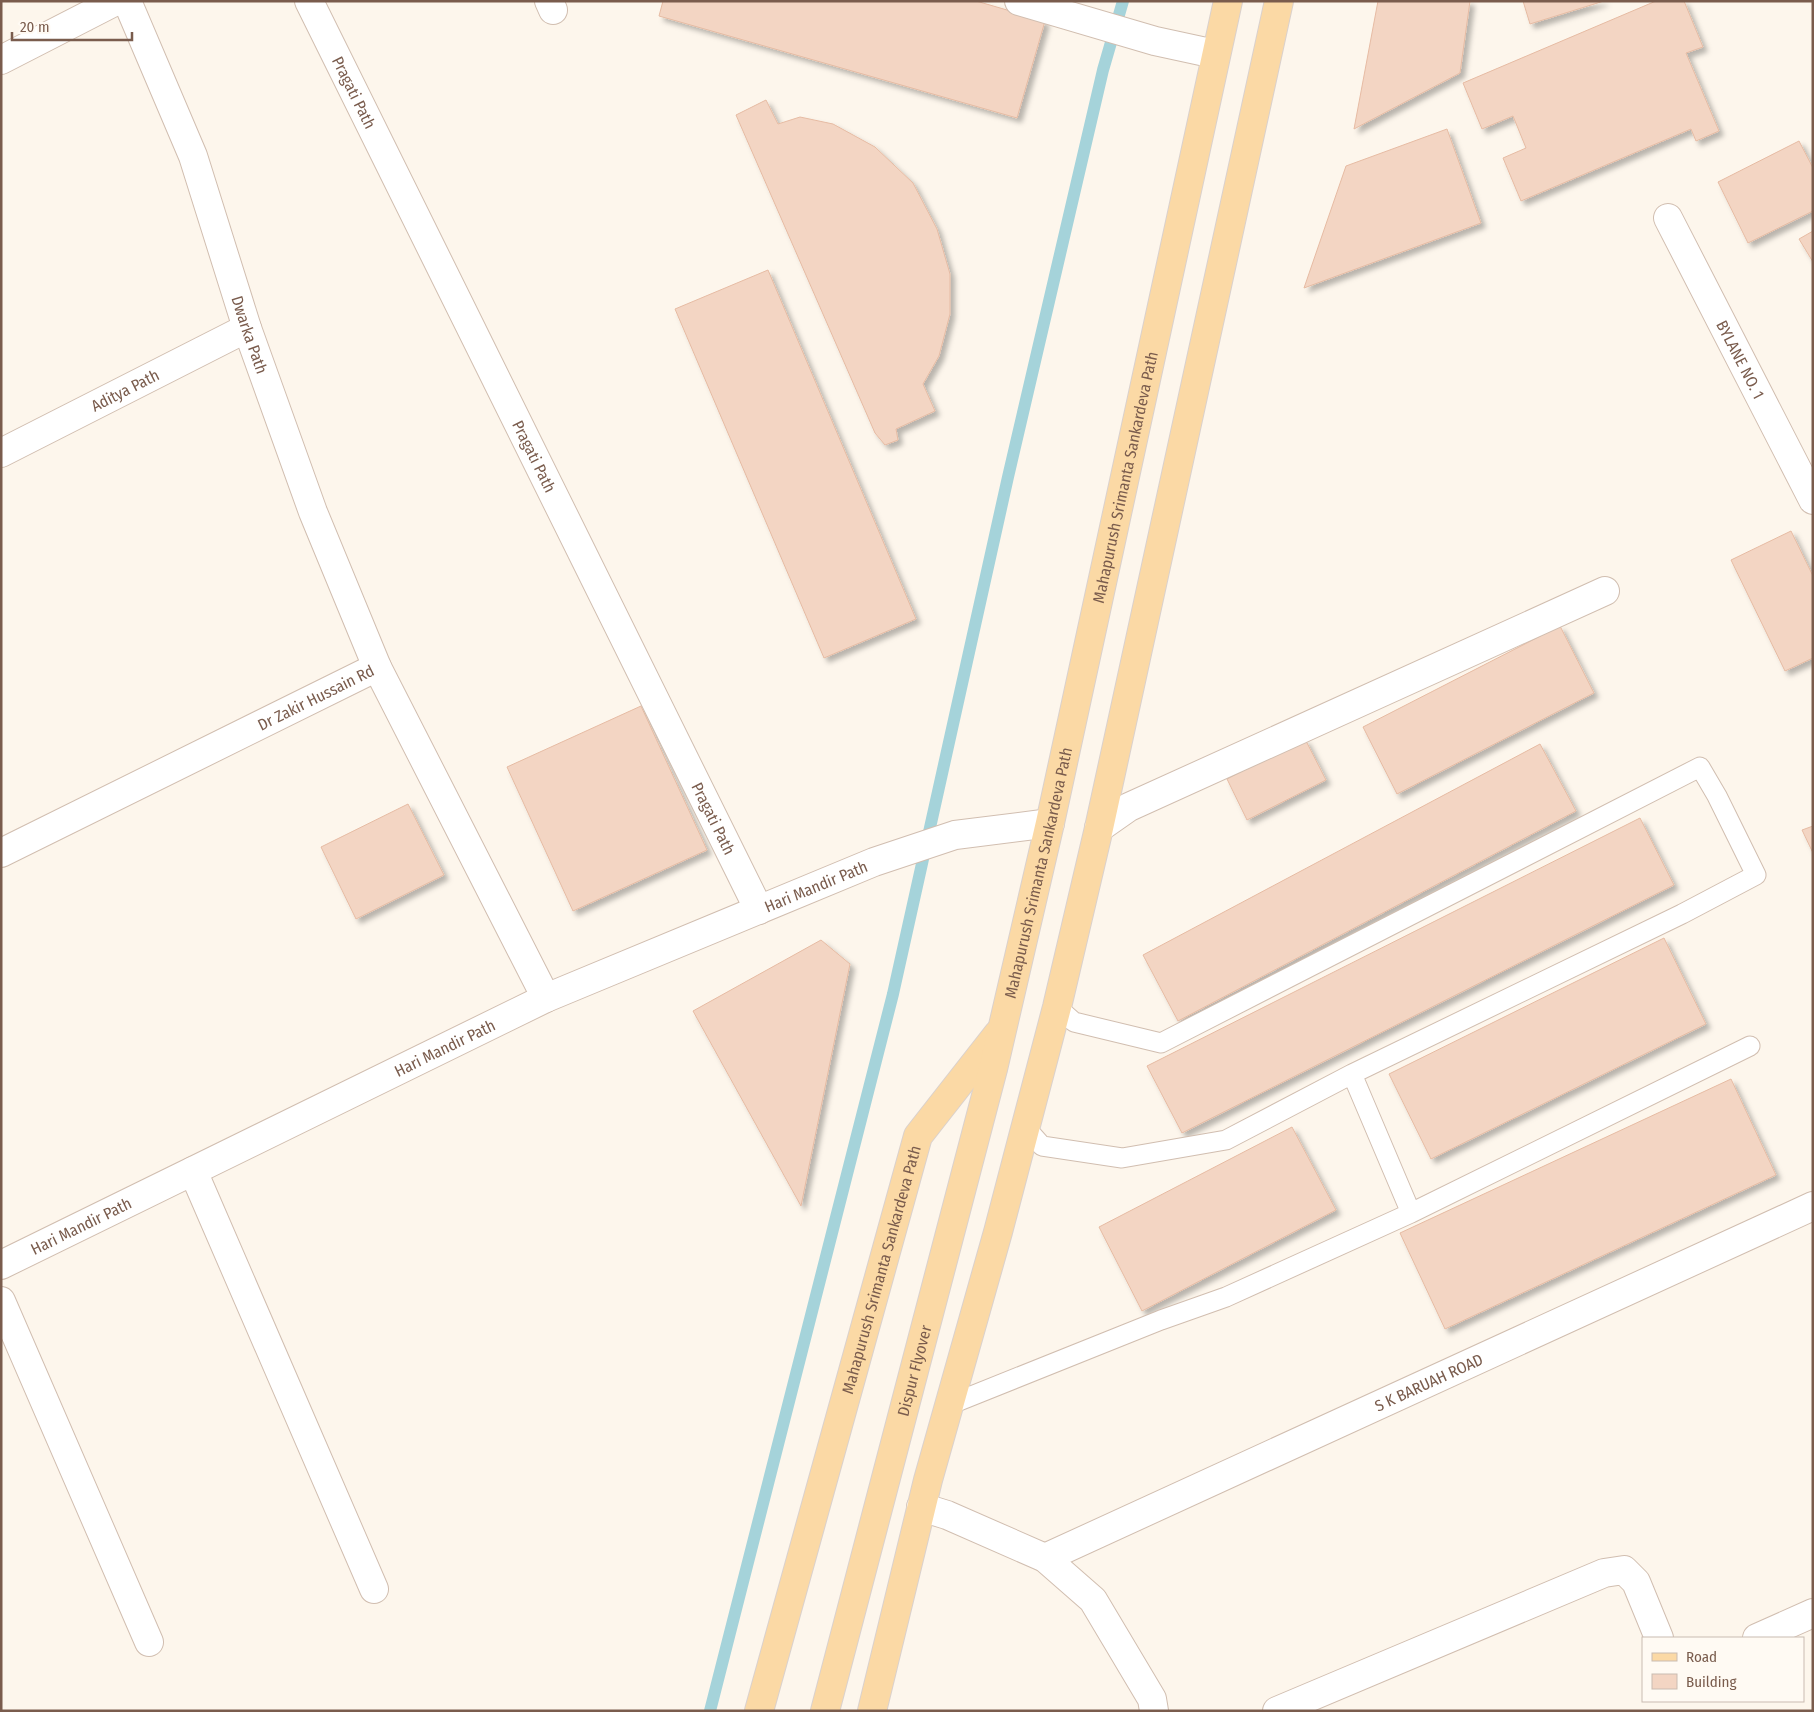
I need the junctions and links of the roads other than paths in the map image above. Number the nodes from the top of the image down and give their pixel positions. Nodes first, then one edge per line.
1 (116, 1) edge
2 (128, 1) edge
3 (309, 1) edge
4 (1019, 1) edge
5 (1228, 1) edge
6 (1279, 1) edge
7 (1215, 54) junction
8 (1, 60) edge
9 (1668, 218) dead end
10 (248, 328) junction
11 (1, 453) edge
12 (1813, 500) edge
13 (1605, 591) dead end
14 (377, 667) junction
15 (1050, 822) junction
16 (1099, 828) junction
17 (1, 853) edge
18 (759, 910) junction
19 (546, 998) junction
20 (1057, 1007) junction
21 (1002, 1029) junction
22 (1750, 1046) dead end
23 (1352, 1074) junction
24 (1026, 1128) junction
25 (193, 1171) junction
26 (1813, 1206) edge
27 (1411, 1213) junction
28 (1, 1265) edge
29 (1, 1300) edge
30 (949, 1405) junction
31 (921, 1507) junction
32 (1045, 1558) junction
33 (374, 1589) dead end
34 (1813, 1613) edge
35 (1659, 1637) edge
36 (1759, 1637) edge
37 (149, 1642) dead end
38 (759, 1711) edge
39 (825, 1711) edge
40 (872, 1711) edge
41 (1154, 1711) edge
42 (1278, 1711) edge

1 - 8 street
2 - 10 street, Dwarka Path
3 - 18 street, Pragati Path
4 - 7 street
5 - 7 main road, Mahapurush Srimanta Sankardeva Path
6 - 16 main road
7 - 15 main road, Mahapurush Srimanta Sankardeva Path
9 - 12 street, BYLANE NO. 1
10 - 11 street, Aditya Path
10 - 14 street, Dwarka Path
13 - 16 street
14 - 17 street, Dr Zakir Hussain Rd
14 - 19 street, Dr Zakir Hussain Rd
15 - 18 street, Hari Mandir Path
15 - 21 main road, Mahapurush Srimanta Sankardeva Path
16 - 20 main road
18 - 19 street, Hari Mandir Path
19 - 25 street, Hari Mandir Path
20 - 23 lane
20 - 24 main road
21 - 38 main road, Mahapurush Srimanta Sankardeva Path
21 - 39 main road, Dispur Flyover
22 - 27 lane
23 - 24 lane
23 - 27 lane
24 - 30 main road
25 - 28 street, Hari Mandir Path
25 - 33 street
26 - 32 street, S K BARUAH ROAD
27 - 30 lane
29 - 37 street
30 - 31 main road
31 - 32 street
31 - 40 main road
32 - 41 street
34 - 36 street
35 - 42 street

